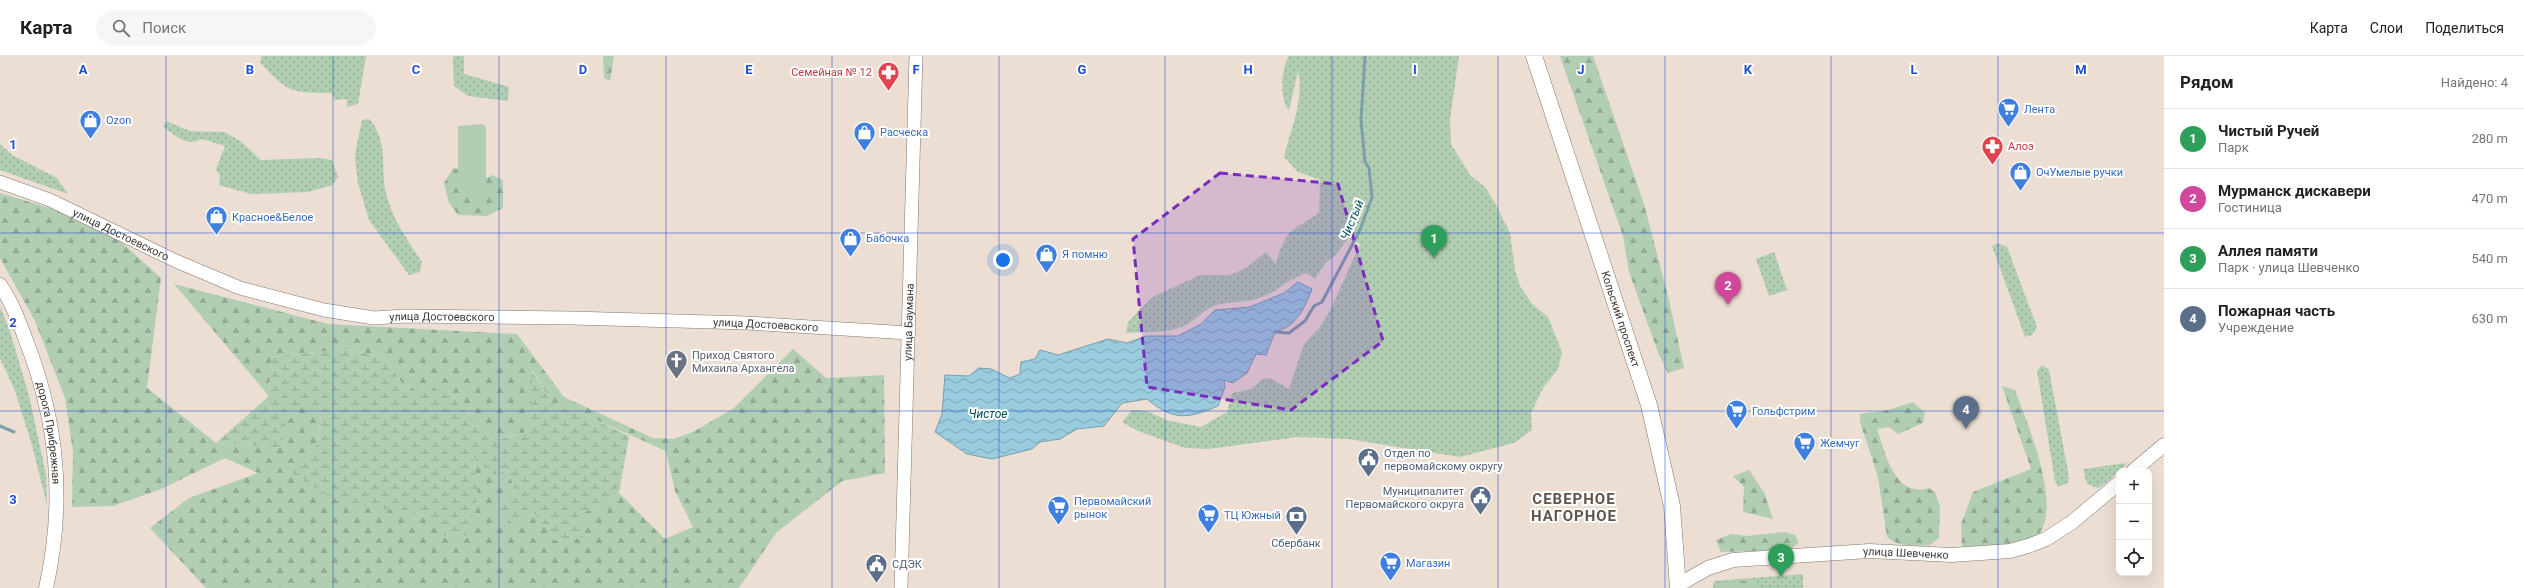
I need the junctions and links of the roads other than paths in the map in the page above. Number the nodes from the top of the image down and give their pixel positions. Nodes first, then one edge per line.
1 (916, 56) edge
2 (1534, 56) edge
3 (0, 182) edge
4 (0, 285) edge
5 (909, 333) junction
6 (2164, 445) edge
7 (2137, 468) edge
8 (2116, 486) edge
9 (1678, 586) edge
10 (46, 588) edge
11 (901, 588) edge

1 - 5 street, улица Баумана
2 - 9 main road, Кольский проспект
3 - 5 street, улица Достоевского
4 - 10 main road, дорога Прибрежная
5 - 11 street, улица Баумана
6 - 7 main road
8 - 9 main road, улица Шевченко

